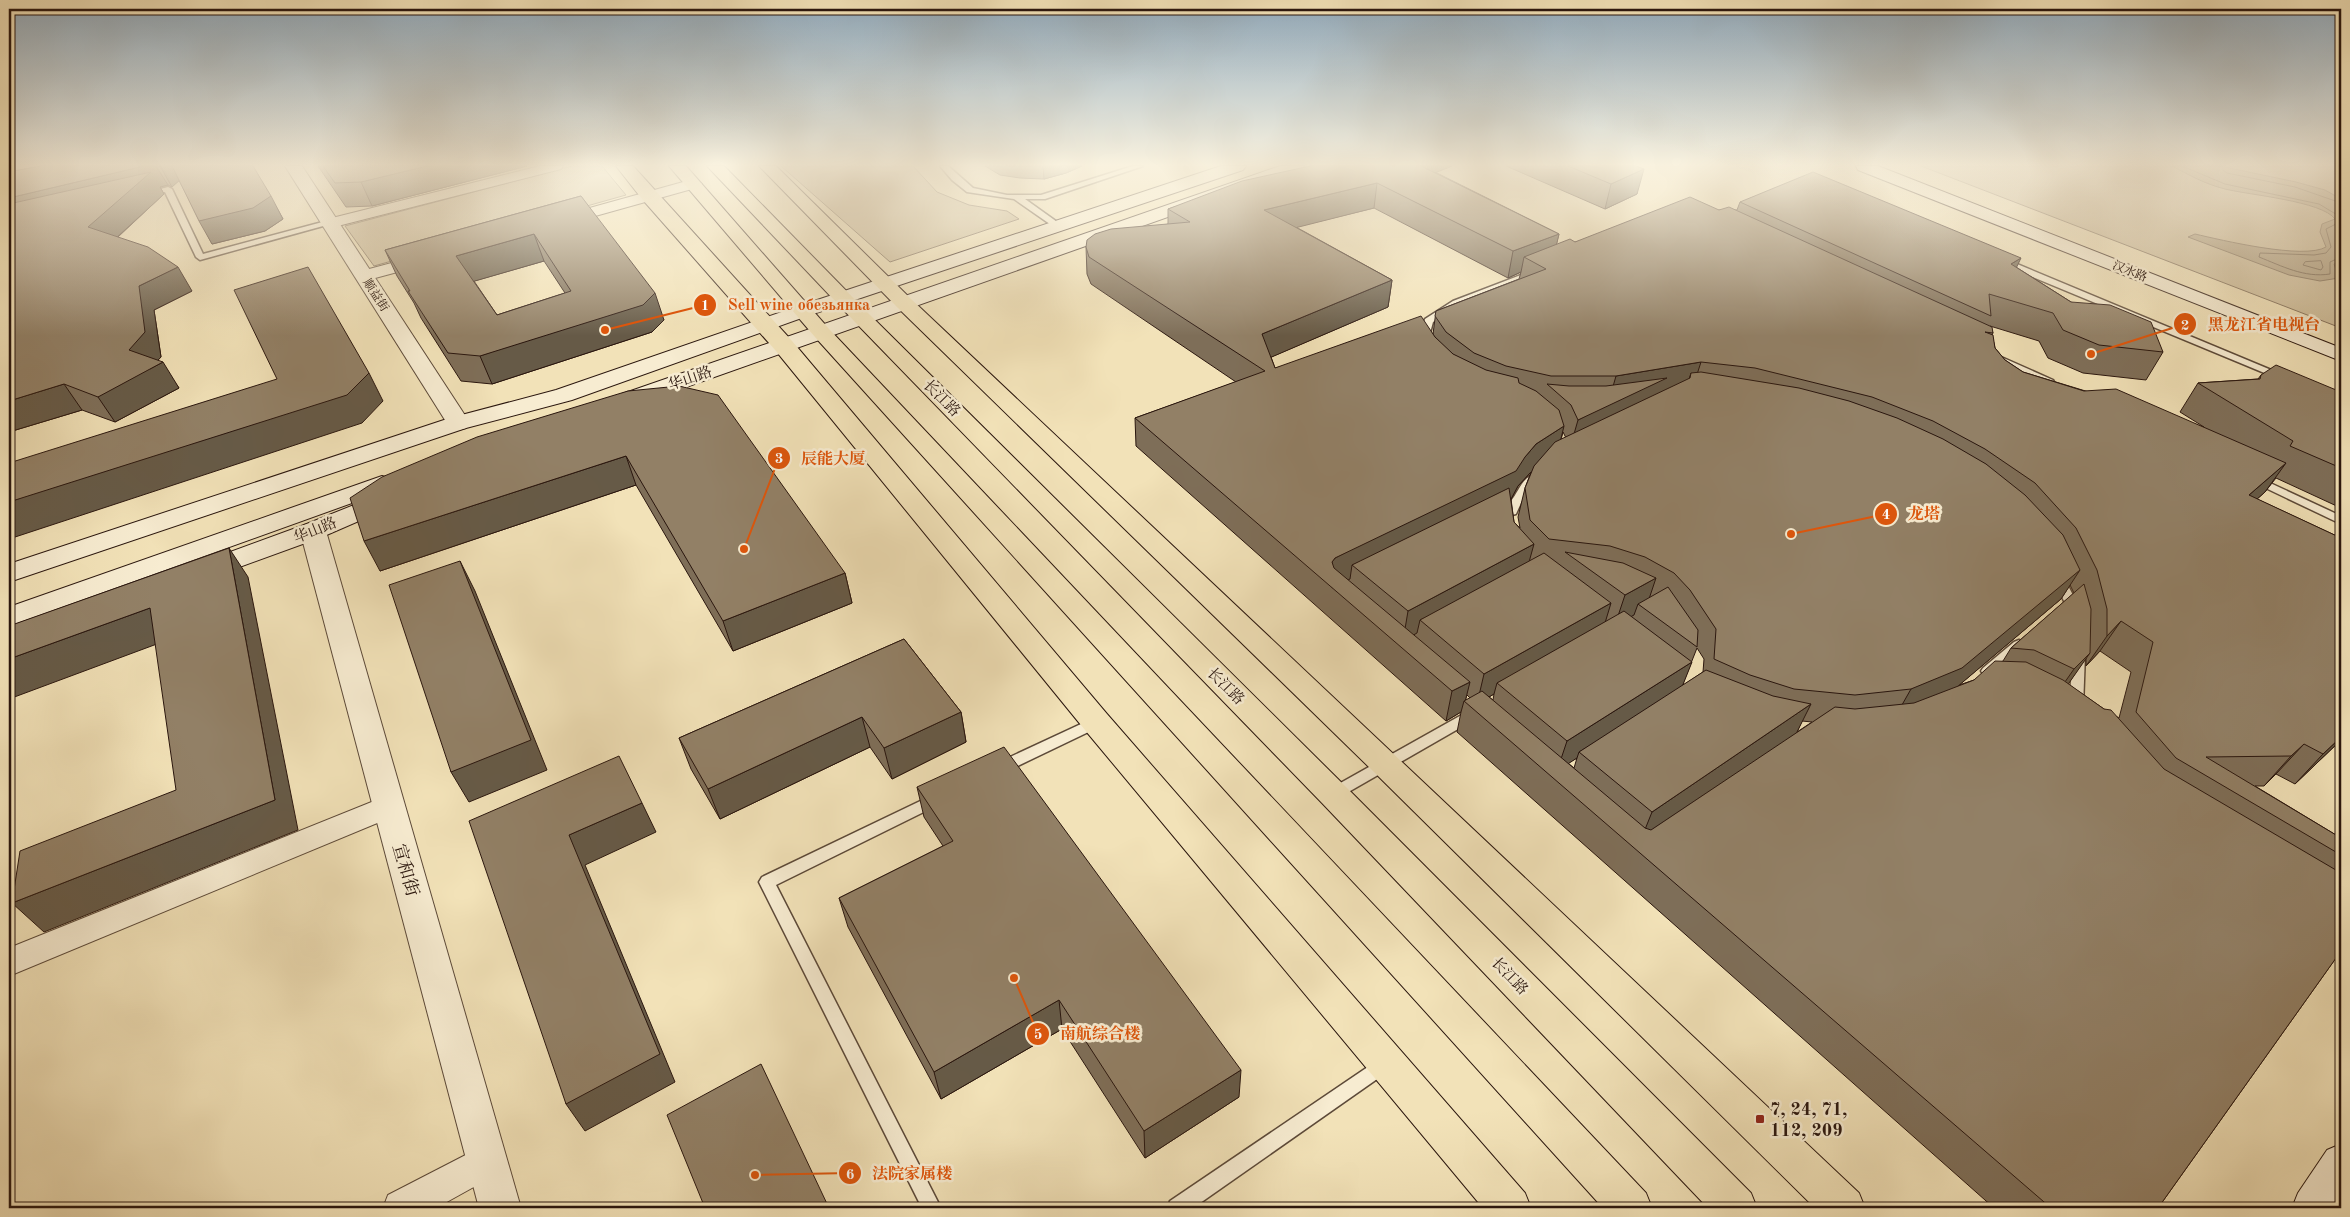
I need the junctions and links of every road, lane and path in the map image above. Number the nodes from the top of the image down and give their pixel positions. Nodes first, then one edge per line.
1 (184, 223) edge
2 (330, 223) joint
3 (552, 223) edge
4 (673, 223) edge
5 (734, 223) edge
6 (754, 223) edge
7 (824, 223) edge
8 (1053, 223) edge
9 (1068, 223) edge
10 (1116, 223) edge
11 (2007, 223) edge
12 (2037, 223) edge
13 (544, 225) edge
14 (1058, 226) junction
15 (439, 255) edge
16 (1993, 257) edge
17 (1549, 267) edge
18 (364, 276) junction
19 (895, 293) junction
20 (853, 308) junction
21 (803, 311) junction
22 (764, 325) junction
23 (822, 333) junction
24 (2341, 342) edge
25 (784, 346) junction
26 (1428, 350) edge
27 (2341, 355) edge
28 (1992, 356) edge
29 (2295, 382) edge
30 (2055, 385) edge
31 (564, 395) junction
32 (614, 405) edge
33 (458, 423) junction
34 (1543, 468) edge
35 (2243, 474) edge
36 (1515, 504) junction
37 (1488, 517) edge
38 (2341, 520) edge
39 (1511, 526) edge
40 (314, 532) junction
41 (2054, 567) edge
42 (9, 573) edge
43 (184, 578) edge
44 (9, 597) edge
45 (2070, 601) junction
46 (2055, 614) edge
47 (9, 617) edge
48 (2033, 633) edge
49 (1985, 682) edge
50 (1479, 710) edge
51 (2082, 719) edge
52 (1096, 722) junction
53 (1385, 764) junction
54 (989, 774) edge
55 (954, 791) edge
56 (1333, 794) junction
57 (389, 806) junction
58 (9, 962) edge
59 (1386, 1062) junction
60 (487, 1161) junction
61 (2341, 1164) edge
62 (402, 1208) edge
63 (500, 1208) edge
64 (932, 1208) edge
65 (1177, 1208) edge
66 (1510, 1208) edge
67 (1631, 1208) edge
68 (1736, 1208) edge
69 (1844, 1208) edge
70 (2313, 1208) edge

1 - 2 lane
2 - 18 main road, 顺益街
3 - 13 street
4 - 22 main road
5 - 21 main road
6 - 20 main road, 长江路
7 - 19 main road
8 - 14 lane
9 - 14 main road, 华山路
10 - 19 main road, 华山路
11 - 27 main road, 汉水路
12 - 24 main road, 汉水路
14 - 19 main road, 华山路
15 - 18 street
16 - 29 lane
17 - 26 lane
18 - 33 main road, 顺益街
19 - 20 main road, 华山路
19 - 53 main road
20 - 21 main road, 华山路
20 - 23 main road, 华山路
20 - 56 main road, 长江路
21 - 22 main road, 华山路
21 - 23 main road
22 - 25 main road
22 - 31 main road, 华山路
23 - 25 main road, 华山路
23 - 67 main road
25 - 32 main road, 华山路
25 - 52 main road
28 - 30 lane
31 - 33 main road, 华山路
31 - 44 main road
33 - 42 main road, 华山路
34 - 36 lane
35 - 38 lane
36 - 37 lane
36 - 39 lane
40 - 43 main road, 华山路
40 - 47 main road, 华山路
40 - 57 main road, 宣和街
41 - 45 lane
45 - 46 lane
45 - 51 lane
48 - 49 lane
50 - 53 lane
52 - 54 lane
52 - 59 main road
53 - 56 lane
53 - 69 main road
55 - 64 lane
56 - 68 main road, 长江路
57 - 58 street
57 - 60 main road, 宣和街
59 - 65 lane
59 - 66 main road
60 - 62 street
60 - 63 main road, 宣和街
61 - 70 main road

